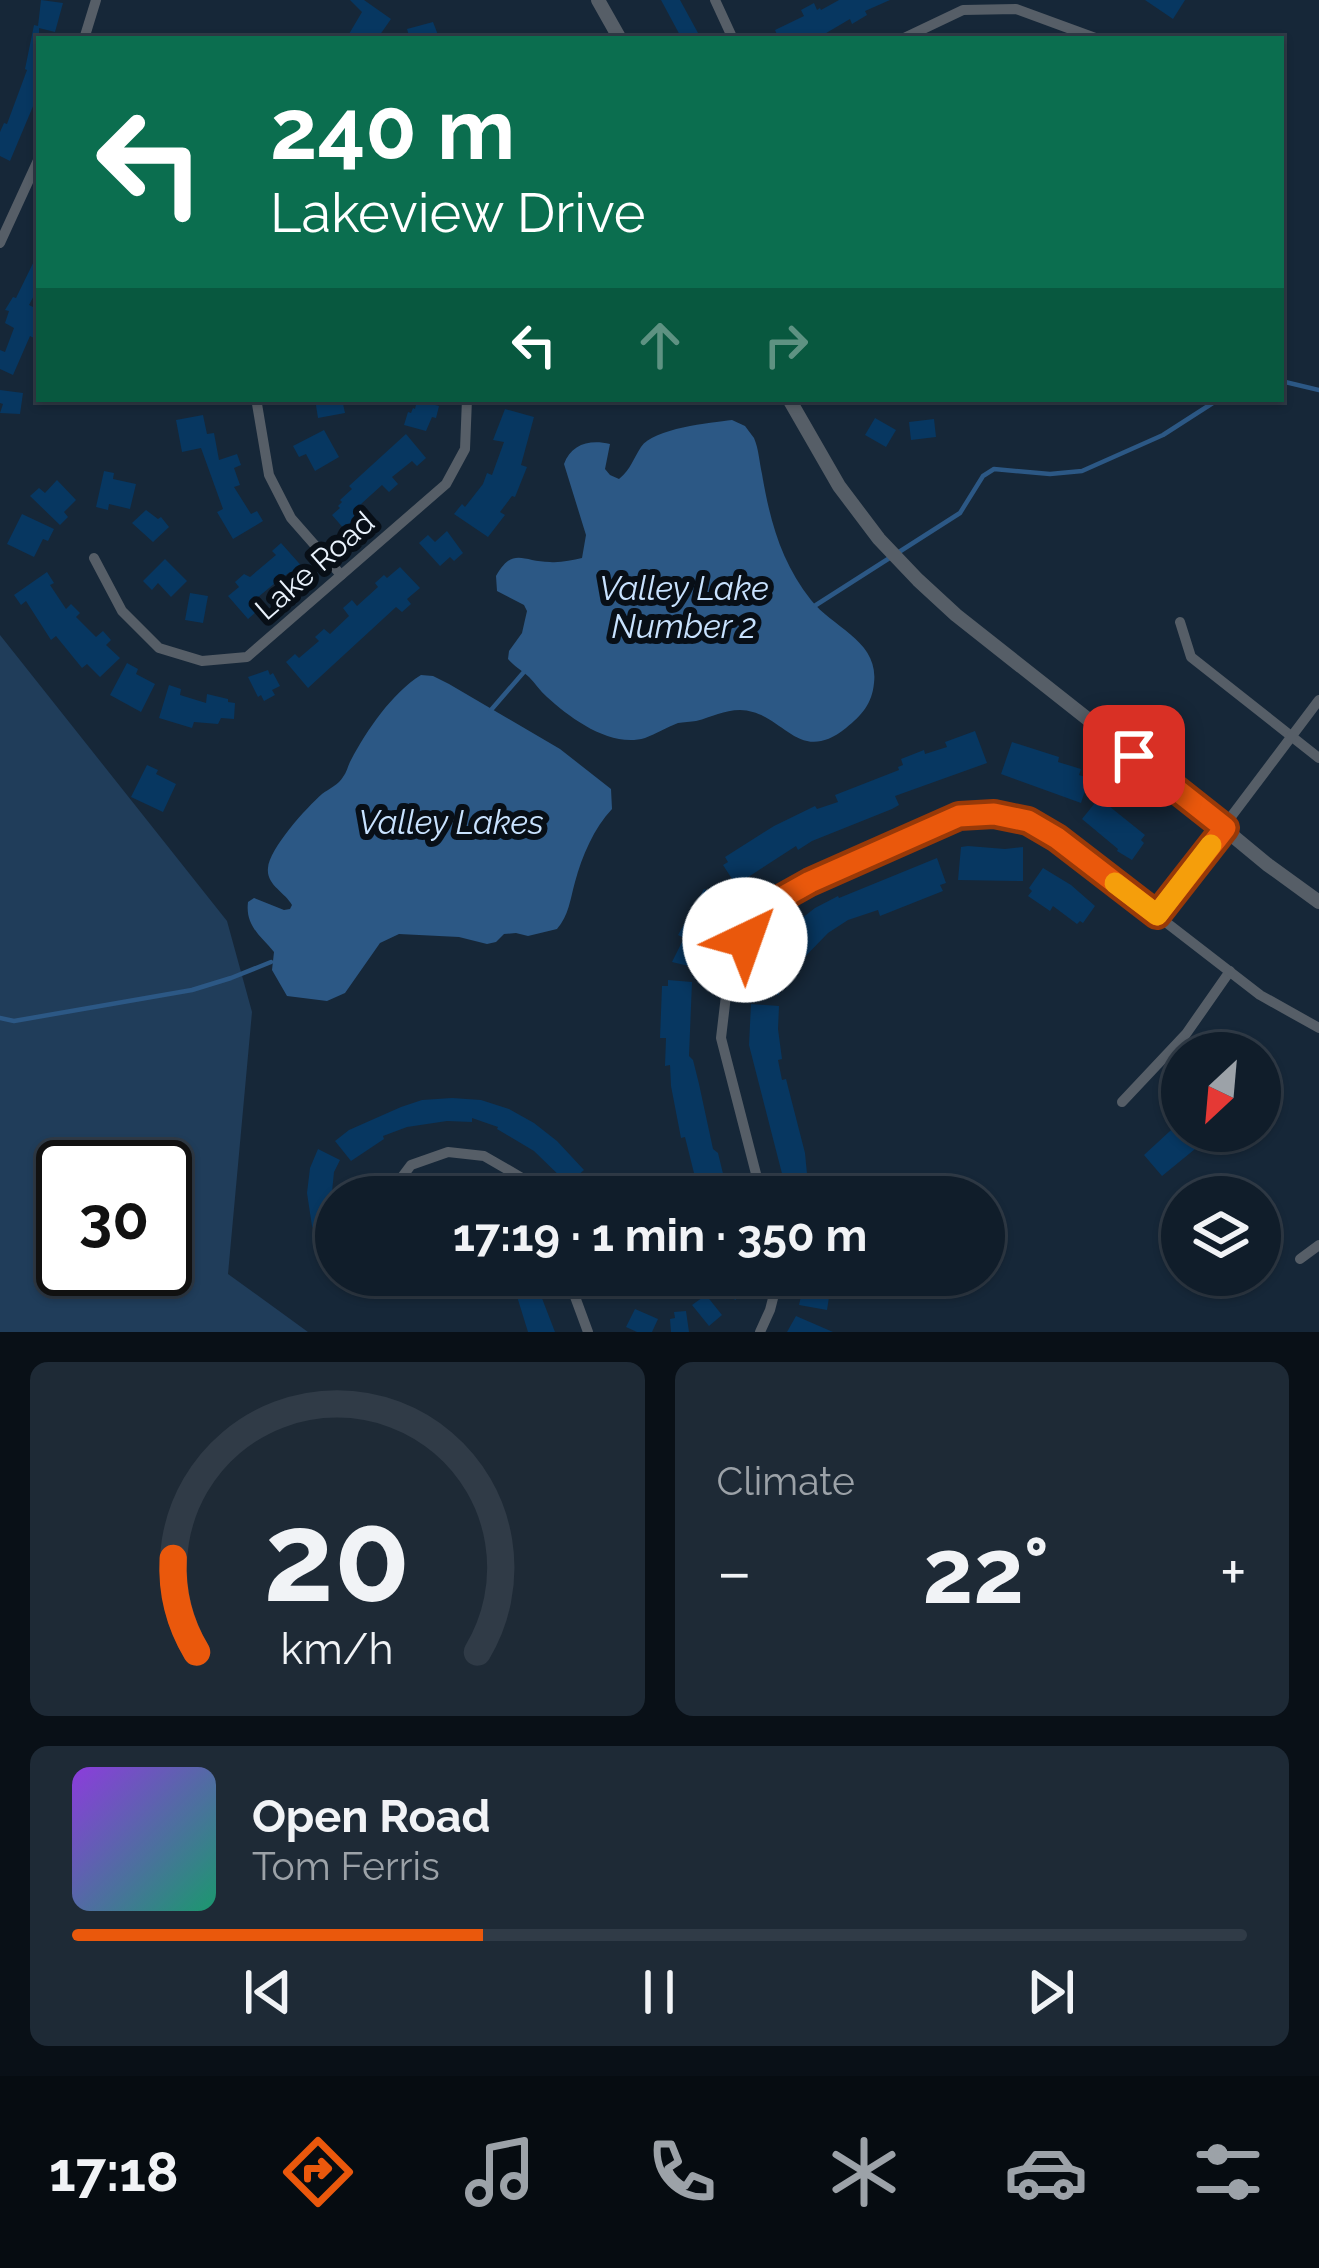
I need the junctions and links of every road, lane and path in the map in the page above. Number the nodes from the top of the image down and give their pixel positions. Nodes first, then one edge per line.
1 (96, 0) edge
2 (598, 0) edge
3 (715, 0) edge
4 (85, 36) edge
5 (618, 36) edge
6 (733, 36) edge
7 (908, 36) edge
8 (1090, 36) edge
9 (36, 165) edge
10 (0, 243) edge
11 (466, 402) edge
12 (791, 402) edge
13 (257, 404) dead end
14 (94, 558) dead end
15 (341, 575) junction
16 (1180, 622) dead end
17 (1319, 700) edge
18 (1291, 738) junction
19 (1319, 758) edge
20 (1225, 828) junction
21 (1319, 902) edge
22 (1157, 915) junction
23 (1230, 971) junction
24 (1319, 1028) edge
25 (1122, 1102) dead end
26 (403, 1176) edge
27 (519, 1176) edge
28 (757, 1176) edge
29 (1319, 1245) edge
30 (1300, 1259) dead end
31 (575, 1296) edge
32 (774, 1296) edge
33 (588, 1332) edge
34 (760, 1332) edge

1 - 4 street
2 - 5 street
3 - 6 street
7 - 8 street
9 - 10 street
11 - 15 street, Lake Road
12 - 20 street
13 - 15 street
14 - 15 street, Lake Road
16 - 18 street
17 - 18 street
18 - 19 street
18 - 20 street
20 - 21 street
20 - 22 street
22 - 23 street
22 - 28 street
23 - 24 street
23 - 25 street
26 - 27 street
29 - 30 street
31 - 33 street
32 - 34 street

